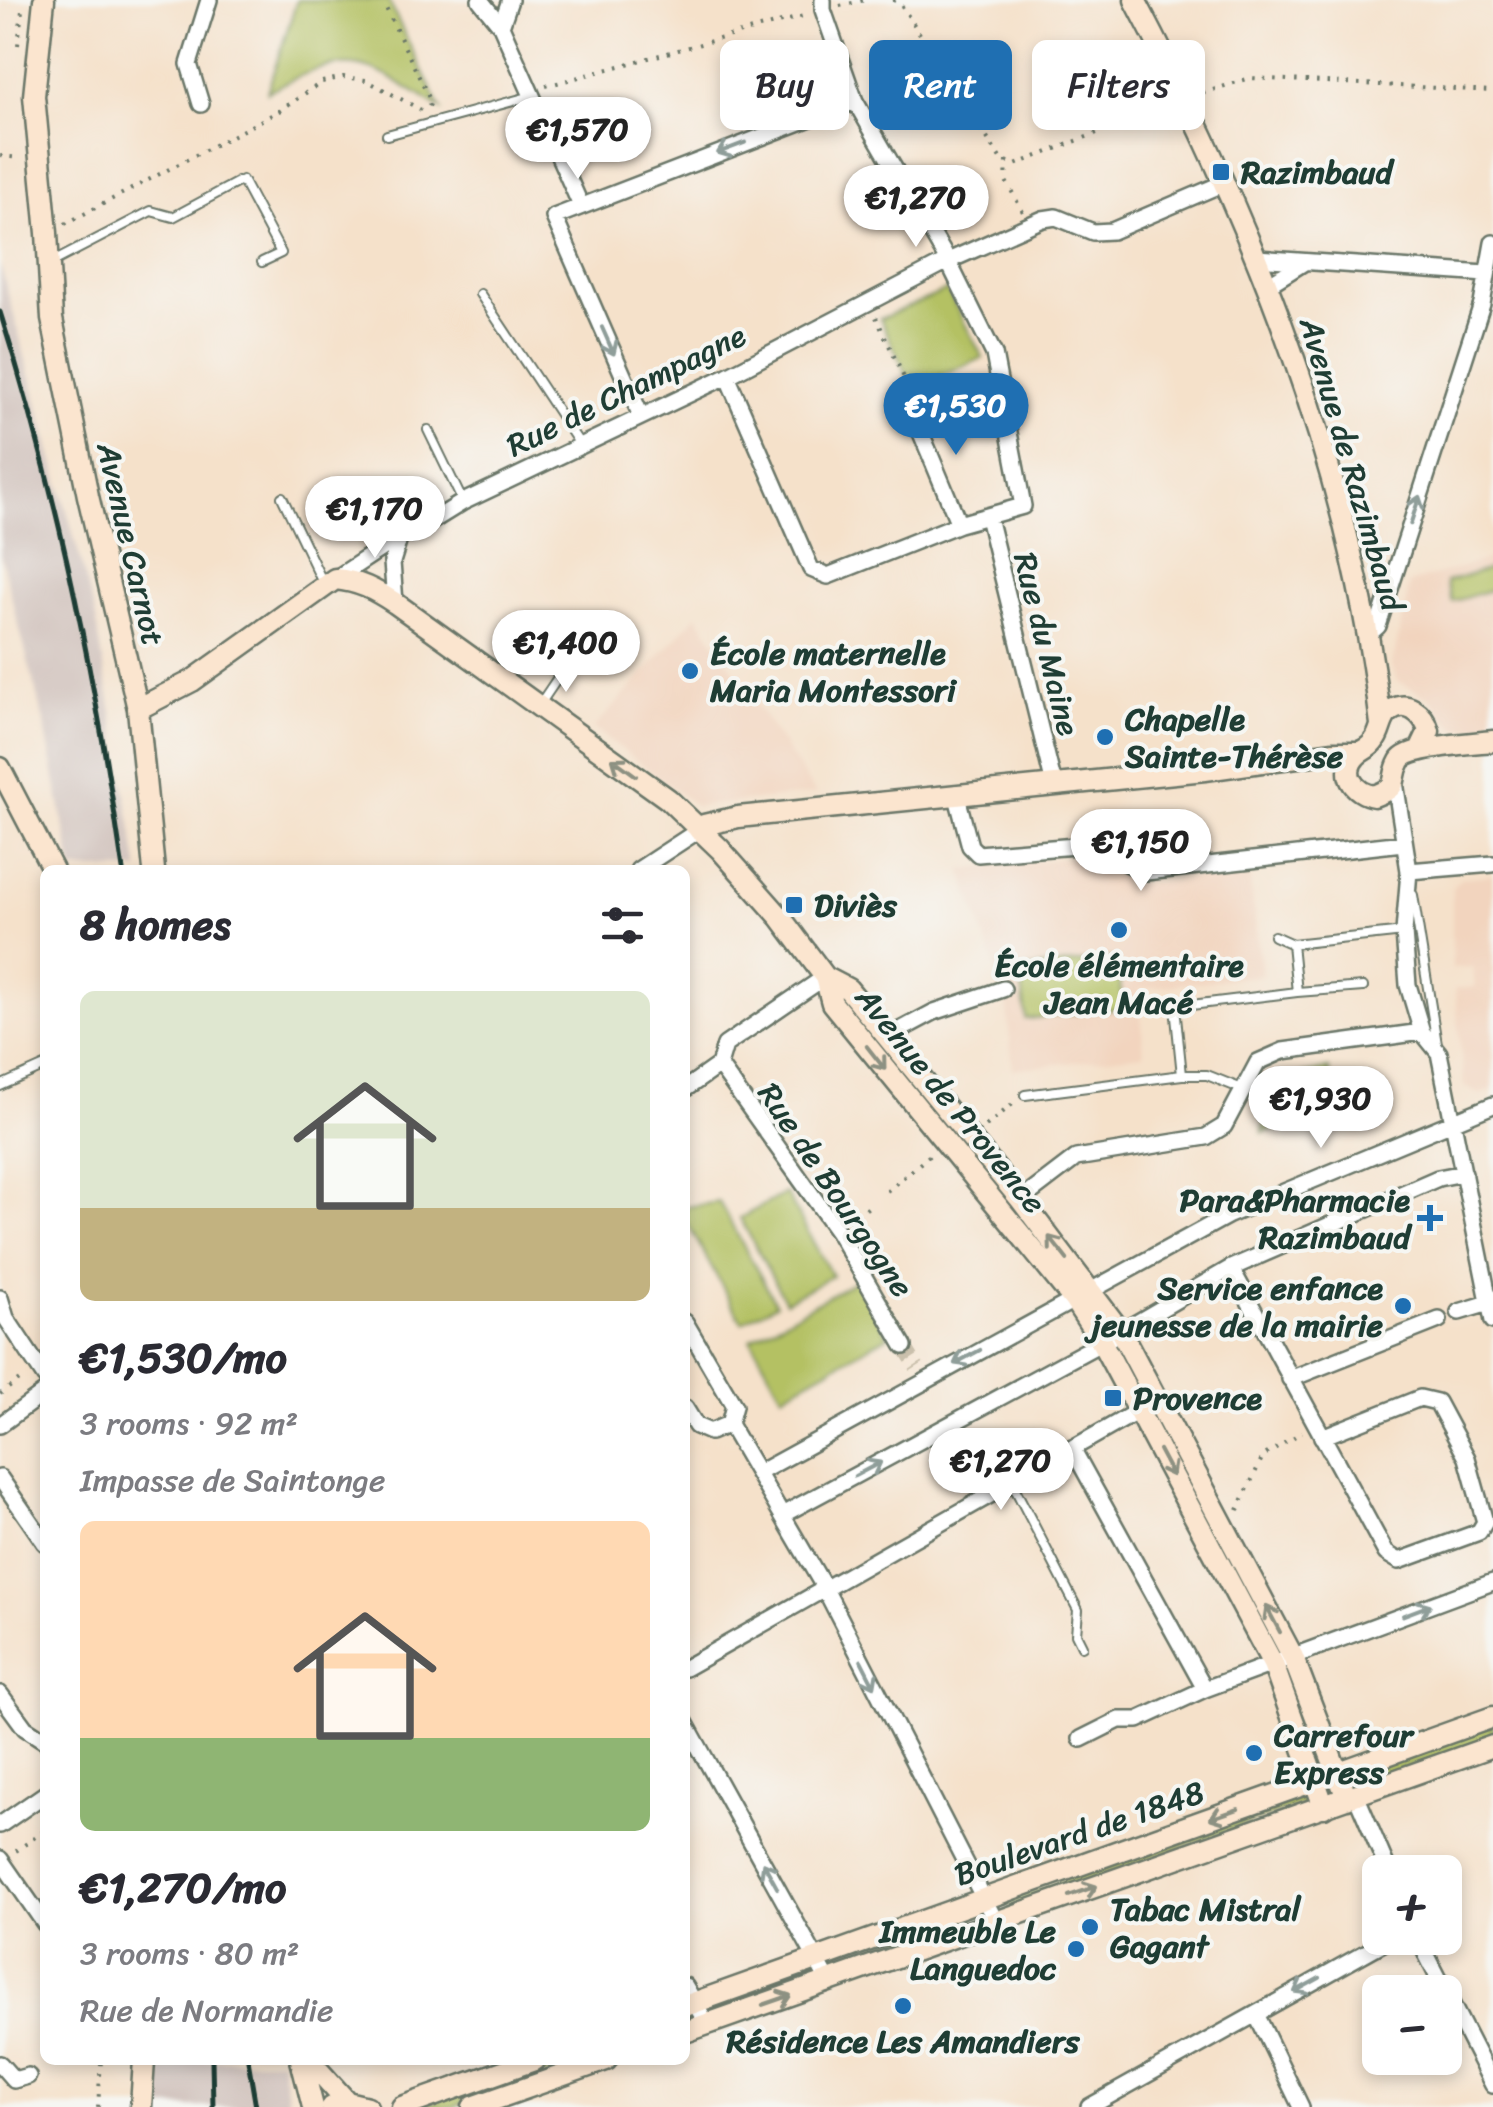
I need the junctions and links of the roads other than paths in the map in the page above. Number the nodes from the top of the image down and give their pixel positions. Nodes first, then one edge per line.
1 (44, 0) edge
2 (210, 0) edge
3 (480, 0) edge
4 (510, 0) edge
5 (1135, 0) edge
6 (823, 5) edge
7 (501, 26) junction
8 (530, 94) junction
9 (855, 101) junction
10 (201, 104) dead end
11 (387, 134) dead end
12 (1224, 184) junction
13 (580, 206) junction
14 (1493, 243) edge
15 (1256, 258) junction
16 (948, 261) junction
17 (262, 262) dead end
18 (1303, 263) junction
19 (49, 264) junction
20 (1486, 274) junction
21 (1268, 285) junction
22 (480, 294) dead end
23 (727, 376) junction
24 (911, 409) road end
25 (641, 416) junction
26 (428, 430) dead end
27 (580, 446) junction
28 (282, 497) dead end
29 (463, 502) junction
30 (988, 517) junction
31 (959, 524) junction
32 (400, 536) junction
33 (329, 582) junction
34 (395, 603) junction
35 (596, 620) dead end
36 (1370, 633) junction
37 (1376, 676) junction
38 (539, 706) junction
39 (1400, 707) junction
40 (138, 709) junction
41 (1381, 724) junction
42 (1424, 740) junction
43 (1493, 741) edge
44 (1358, 752) junction
45 (1302, 758) junction
46 (0, 768) edge
47 (1350, 778) junction
48 (1395, 782) junction
49 (1054, 785) junction
50 (956, 793) junction
51 (1374, 796) junction
52 (699, 830) junction
53 (1402, 838) junction
54 (1493, 864) edge
55 (50, 865) edge
56 (154, 865) edge
57 (646, 865) edge
58 (1410, 871) junction
59 (1404, 932) junction
60 (1274, 936) dead end
61 (1292, 944) junction
62 (825, 977) junction
63 (1363, 988) dead end
64 (1002, 989) dead end
65 (1297, 992) junction
66 (1422, 1032) junction
67 (887, 1037) junction
68 (1439, 1053) junction
69 (719, 1065) junction
70 (40, 1068) edge
71 (1182, 1075) junction
72 (690, 1085) edge
73 (0, 1086) edge
74 (1242, 1089) junction
75 (1024, 1095) road end
76 (1493, 1105) edge
77 (1454, 1120) junction
78 (1464, 1174) junction
79 (1021, 1200) junction
80 (1230, 1268) junction
81 (1490, 1284) edge
82 (1083, 1296) junction
83 (0, 1298) edge
84 (1489, 1303) junction
85 (1459, 1312) dead end
86 (1439, 1320) dead end
87 (1493, 1321) edge
88 (690, 1331) edge
89 (1121, 1332) junction
90 (1102, 1343) junction
91 (904, 1346) tunnel mouth
92 (40, 1370) edge
93 (1290, 1379) junction
94 (40, 1396) edge
95 (1159, 1400) junction
96 (1138, 1411) junction
97 (690, 1416) edge
98 (729, 1424) junction
99 (0, 1425) edge
100 (1318, 1430) junction
101 (1072, 1448) junction
102 (758, 1472) junction
103 (0, 1478) edge
104 (1011, 1481) junction
105 (782, 1515) junction
106 (40, 1536) edge
107 (1493, 1582) edge
108 (824, 1587) junction
109 (1082, 1646) dead end
110 (1283, 1660) junction
111 (690, 1665) edge
112 (1205, 1689) junction
113 (0, 1694) edge
114 (1493, 1717) edge
115 (690, 1731) edge
116 (40, 1738) edge
117 (1081, 1739) dead end
118 (1493, 1746) edge
119 (1338, 1773) junction
120 (1316, 1781) junction
121 (40, 1797) edge
122 (1352, 1797) junction
123 (1324, 1807) junction
124 (0, 1824) edge
125 (1381, 1855) edge
126 (1, 1860) edge
127 (983, 1898) junction
128 (40, 1917) edge
129 (996, 1922) junction
130 (1362, 1955) edge
131 (1427, 1955) edge
132 (817, 1960) junction
133 (829, 1982) junction
134 (690, 1997) edge
135 (690, 2001) edge
136 (1256, 2014) junction
137 (707, 2024) junction
138 (690, 2030) edge
139 (0, 2064) edge
140 (144, 2065) edge
141 (306, 2065) edge
142 (310, 2065) edge
143 (520, 2065) edge
144 (592, 2065) edge
145 (28, 2076) dead end
146 (1493, 2085) edge
147 (349, 2105) edge
148 (1093, 2106) edge
149 (141, 2107) edge
150 (313, 2107) edge
151 (402, 2107) edge
152 (472, 2107) edge
153 (1301, 2107) edge

1 - 19 street, Avenue Carnot
2 - 10 street
3 - 7 street
4 - 7 street
5 - 12 street, Avenue de Razimbaud
6 - 9 street, Rue du Maine
7 - 8 street
8 - 11 lane
8 - 13 street
9 -> 13 street
9 - 16 street, Rue du Maine
12 - 15 street, Avenue de Razimbaud
12 - 16 street, Rue de Champagne
13 -> 25 street
14 - 20 street
15 - 18 street
15 - 21 street, Avenue de Razimbaud
16 - 23 street, Rue de Champagne
16 - 30 street, Rue du Maine
17 - 19 lane
18 - 20 street
18 - 21 street
19 - 40 street, Avenue Carnot
36 -> 20 street
21 - 36 street, Avenue de Razimbaud
22 - 27 lane
23 - 25 street, Rue de Champagne
23 - 31 street
24 - 31 street
25 - 27 street, Rue de Champagne
26 - 29 lane
27 - 29 street, Rue de Champagne
28 - 33 lane
29 - 32 street, Rue de Champagne
30 - 31 street
30 - 49 street, Rue du Maine
32 - 33 street, Rue de Champagne
32 - 34 street
33 - 34 street
33 - 40 street
34 - 38 street
35 - 38 lane
36 - 37 street, Avenue de Razimbaud
37 - 39 street, Avenue de Razimbaud
37 - 41 street, Avenue de Razimbaud
52 -> 38 street
39 - 41 street
39 - 42 street, Avenue de Razimbaud
40 - 56 street, Avenue Carnot
41 - 44 street
42 - 43 street
42 - 48 street
44 - 45 street
44 - 47 street
45 - 47 street
45 - 49 street
46 - 55 street
47 - 51 street
48 - 51 street
48 - 53 street
49 - 50 street
50 - 52 street
50 - 53 street
51 - 53 street
52 - 57 street
52 - 62 street
53 - 58 street
54 - 58 street
58 - 59 street
58 - 68 lane
59 - 61 lane
59 - 66 street
60 - 61 lane
61 - 65 lane
62 - 67 street, Avenue de Provence
62 - 69 street
62 -> 82 street, Avenue de Provence
63 - 65 lane
64 - 67 street
65 - 71 lane
66 - 68 street
66 - 74 street
67 - 79 street, Avenue de Provence
68 - 77 street
69 - 72 street
69 - 91 street, Rue de Bourgogne
70 - 73 lane
71 - 74 lane
71 - 75 lane
74 - 79 street
76 - 77 street
77 - 78 street
77 - 82 street
78 - 80 street
78 - 81 street
82 -> 79 street, Avenue de Provence
80 - 89 street
80 - 93 street
81 - 84 street
82 - 89 street, Avenue de Provence
82 - 90 street, Avenue de Provence
82 -> 102 street
83 - 92 street
84 - 85 street
84 - 87 street
86 - 93 street
88 - 98 street
89 - 90 street
89 - 95 street, Avenue de Provence
90 - 96 street, Avenue de Provence
105 -> 90 street
93 - 100 street
94 - 99 street
95 - 96 street
110 -> 95 street, Avenue de Provence
96 - 101 street
96 -> 110 street, Avenue de Provence
97 - 98 street
98 - 102 street
100 - 100 street
101 - 104 street
101 - 112 street
102 - 105 street
103 - 106 street
104 - 108 street
104 - 109 lane
105 - 108 street
110 -> 107 street
108 - 111 street
108 -> 127 street
110 - 112 street
110 - 119 street, Avenue de Provence
110 - 120 street, Avenue de Provence
112 - 117 street
113 - 116 street
114 - 119 street, Boulevard de 1848
132 -> 115 street
118 - 122 street, Boulevard de 1848
119 - 120 street, Boulevard de 1848
119 - 122 street, Avenue de Provence
120 - 123 street, Avenue de Provence
120 -> 127 street, Boulevard de 1848
121 - 124 street
122 - 123 street, Boulevard de 1848
122 - 125 street
129 -> 123 street, Boulevard de 1848
126 - 128 street
127 - 129 street
127 - 132 street, Boulevard de 1848
129 - 133 street, Boulevard de 1848
130 -> 136 street
131 - 146 street
132 - 133 street
132 - 134 street, Boulevard de 1848
137 -> 133 street, Boulevard de 1848
135 - 137 street
136 - 148 street
136 - 153 street
137 - 138 street, Boulevard de 1848
139 - 145 street
140 - 149 street
141 - 150 street
142 - 147 street
143 - 151 street
144 - 152 street

